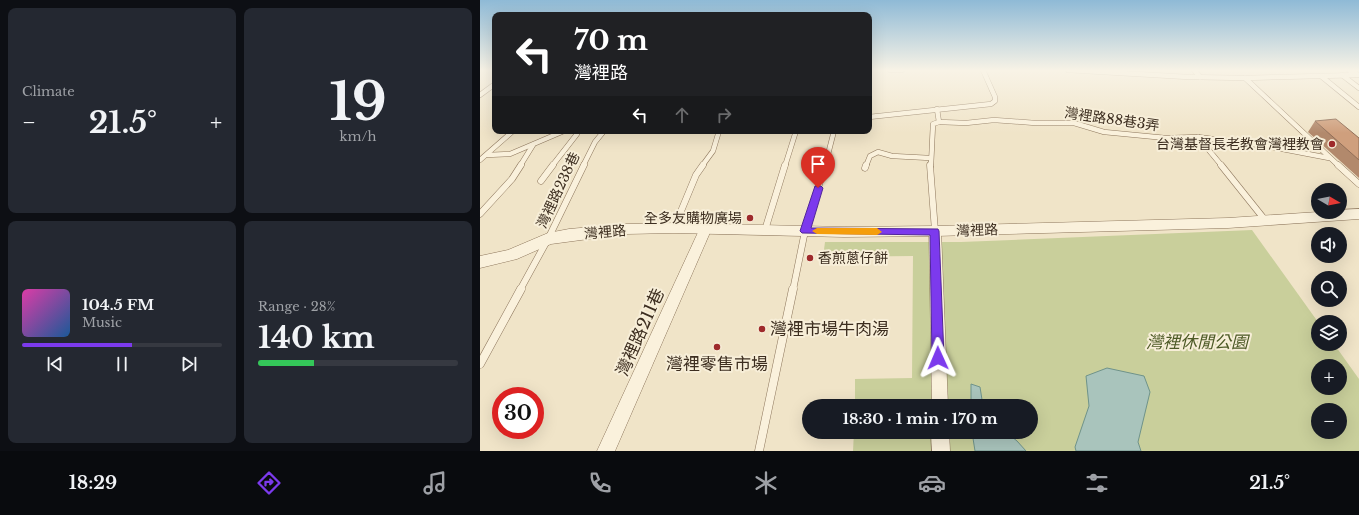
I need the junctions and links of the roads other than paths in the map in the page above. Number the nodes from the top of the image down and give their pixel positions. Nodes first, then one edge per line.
1 (992, 91) edge
2 (1260, 91) edge
3 (1339, 91) edge
4 (1359, 107) edge
5 (937, 109) junction
6 (872, 117) edge
7 (939, 122) junction
8 (510, 134) edge
9 (557, 134) edge
10 (576, 134) edge
11 (602, 134) edge
12 (718, 134) edge
13 (795, 134) edge
14 (833, 134) edge
15 (1198, 137) junction
16 (533, 145) junction
17 (482, 158) edge
18 (930, 158) junction
19 (1329, 158) junction
20 (865, 168) dead end
21 (542, 181) dead end
22 (1359, 184) edge
23 (480, 214) edge
24 (1359, 214) edge
25 (1265, 220) junction
26 (674, 228) junction
27 (706, 228) junction
28 (765, 230) junction
29 (805, 231) junction
30 (935, 231) junction
31 (548, 239) junction
32 (480, 262) edge
33 (481, 361) edge
34 (940, 399) edge
35 (940, 439) edge
36 (606, 451) edge
37 (759, 451) edge
38 (941, 451) edge

1 - 5 lane
2 - 19 lane
3 - 4 lane
5 - 6 lane
5 - 7 lane
7 - 15 lane, 灣裡路88巷3弄
7 - 18 lane
8 - 17 lane
9 - 16 lane
10 - 21 lane
11 - 31 lane, 灣裡路238巷
12 - 26 lane
13 - 28 lane
14 - 29 lane
15 - 19 lane, 灣裡路88巷3弄
15 - 25 lane
16 - 17 lane
16 - 23 lane
18 - 20 lane
18 - 30 lane
19 - 22 lane
24 - 25 street, 灣裡路
25 - 30 street, 灣裡路
26 - 27 street, 灣裡路
26 - 31 street, 灣裡路
27 - 28 street, 灣裡路
27 - 36 street, 灣裡路211巷
28 - 29 street, 灣裡路
29 - 30 street, 灣裡路
29 - 37 lane
30 - 34 street
31 - 32 street, 灣裡路
31 - 33 lane, 灣裡路238巷
35 - 38 street

